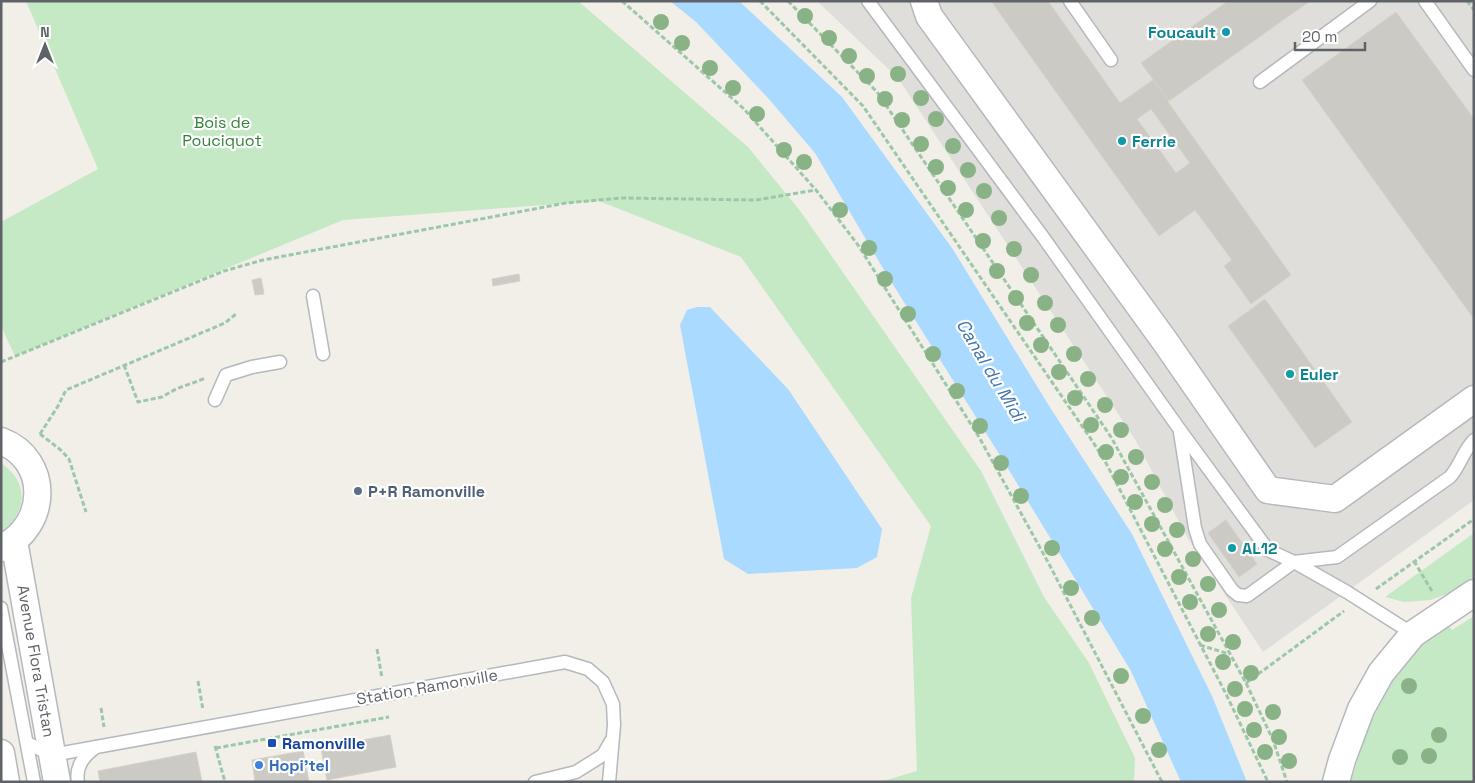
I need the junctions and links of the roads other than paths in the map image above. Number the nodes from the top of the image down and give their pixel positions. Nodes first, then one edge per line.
1 (869, 1) edge
2 (924, 1) edge
3 (1070, 1) edge
4 (1370, 1) edge
5 (1425, 1) edge
6 (1111, 60) dead end
7 (1474, 70) edge
8 (1260, 82) dead end
9 (313, 296) dead end
10 (323, 354) dead end
11 (280, 362) dead end
12 (1474, 399) edge
13 (214, 400) dead end
14 (1180, 430) junction
15 (1474, 440) edge
16 (1, 441) edge
17 (8, 544) edge
18 (1294, 562) junction
19 (1474, 593) edge
20 (1, 608) edge
21 (1413, 634) junction
22 (612, 739) junction
23 (27, 743) junction
24 (96, 747) junction
25 (1, 753) edge
26 (52, 755) junction
27 (542, 781) edge
28 (6, 782) edge
29 (34, 782) edge
30 (57, 782) edge
31 (78, 782) edge
32 (609, 782) edge
33 (1336, 782) edge

1 - 14 lane
2 - 12 street
3 - 6 lane
4 - 8 lane
5 - 7 lane
9 - 10 lane
11 - 13 lane
14 - 18 lane
14 - 18 lane
15 - 18 lane
16 - 17 street
17 - 26 street, Avenue Flora Tristan
18 - 21 lane
19 - 21 street
20 - 23 lane
21 - 33 street
22 - 24 lane, Station Ramonville
22 - 27 lane
22 - 32 lane, Station Ramonville
23 - 26 lane
23 - 29 lane
24 - 26 lane, Station Ramonville
24 - 31 lane
25 - 28 street
26 - 30 street, Avenue Flora Tristan

